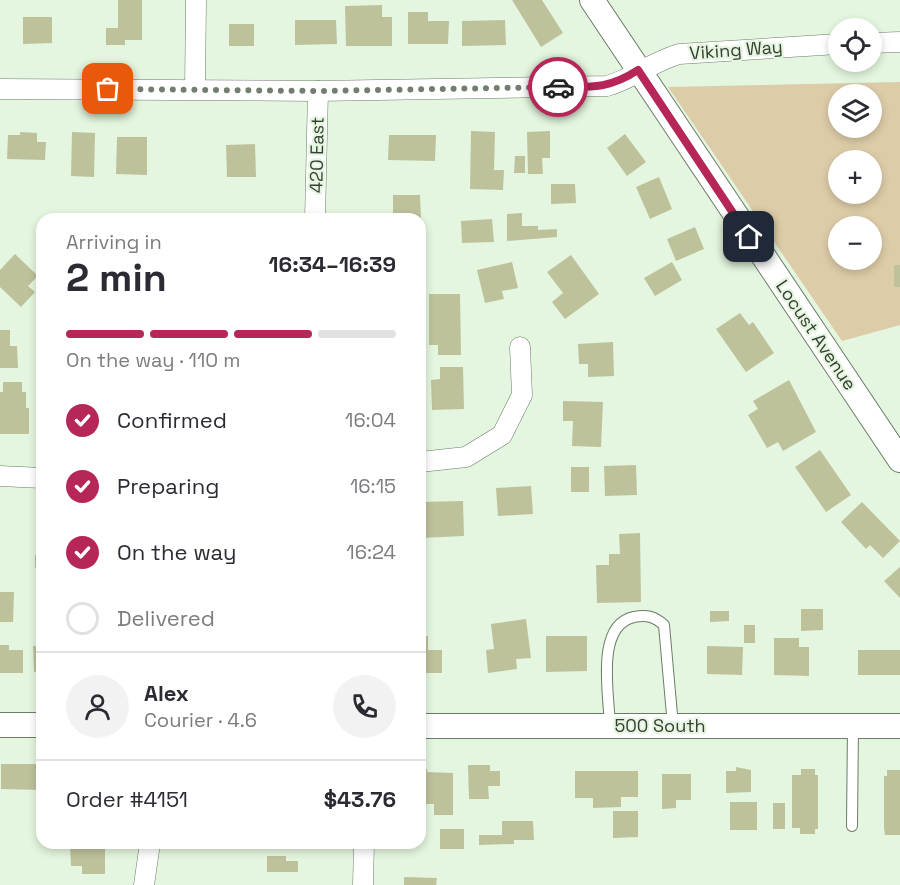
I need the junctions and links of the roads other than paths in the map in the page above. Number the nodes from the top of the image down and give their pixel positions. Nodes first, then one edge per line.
1 (196, 0) edge
2 (592, 0) edge
3 (900, 42) edge
4 (882, 43) edge
5 (828, 45) edge
6 (638, 70) junction
7 (0, 89) edge
8 (195, 89) junction
9 (318, 91) junction
10 (315, 213) edge
11 (520, 347) dead end
12 (900, 460) edge
13 (426, 461) edge
14 (0, 476) edge
15 (36, 478) edge
16 (0, 725) edge
17 (36, 725) edge
18 (426, 726) edge
19 (610, 726) junction
20 (673, 726) junction
21 (853, 726) junction
22 (900, 726) edge
23 (852, 826) dead end
24 (149, 849) edge
25 (364, 849) edge
26 (144, 885) edge
27 (363, 885) edge

1 - 8 street
2 - 6 street, Locust Avenue
3 - 4 street
5 - 6 street, Viking Way
6 - 9 street, Viking Way
6 - 12 street, Locust Avenue
7 - 8 street, Viking Way
8 - 9 street, Viking Way
9 - 10 street, 420 East
11 - 13 street
14 - 15 street
16 - 17 street
18 - 19 street, 500 South
19 - 20 street, 500 South
19 - 20 lane
20 - 21 street, 500 South
21 - 22 street, 500 South
21 - 23 lane
24 - 26 street
25 - 27 street

